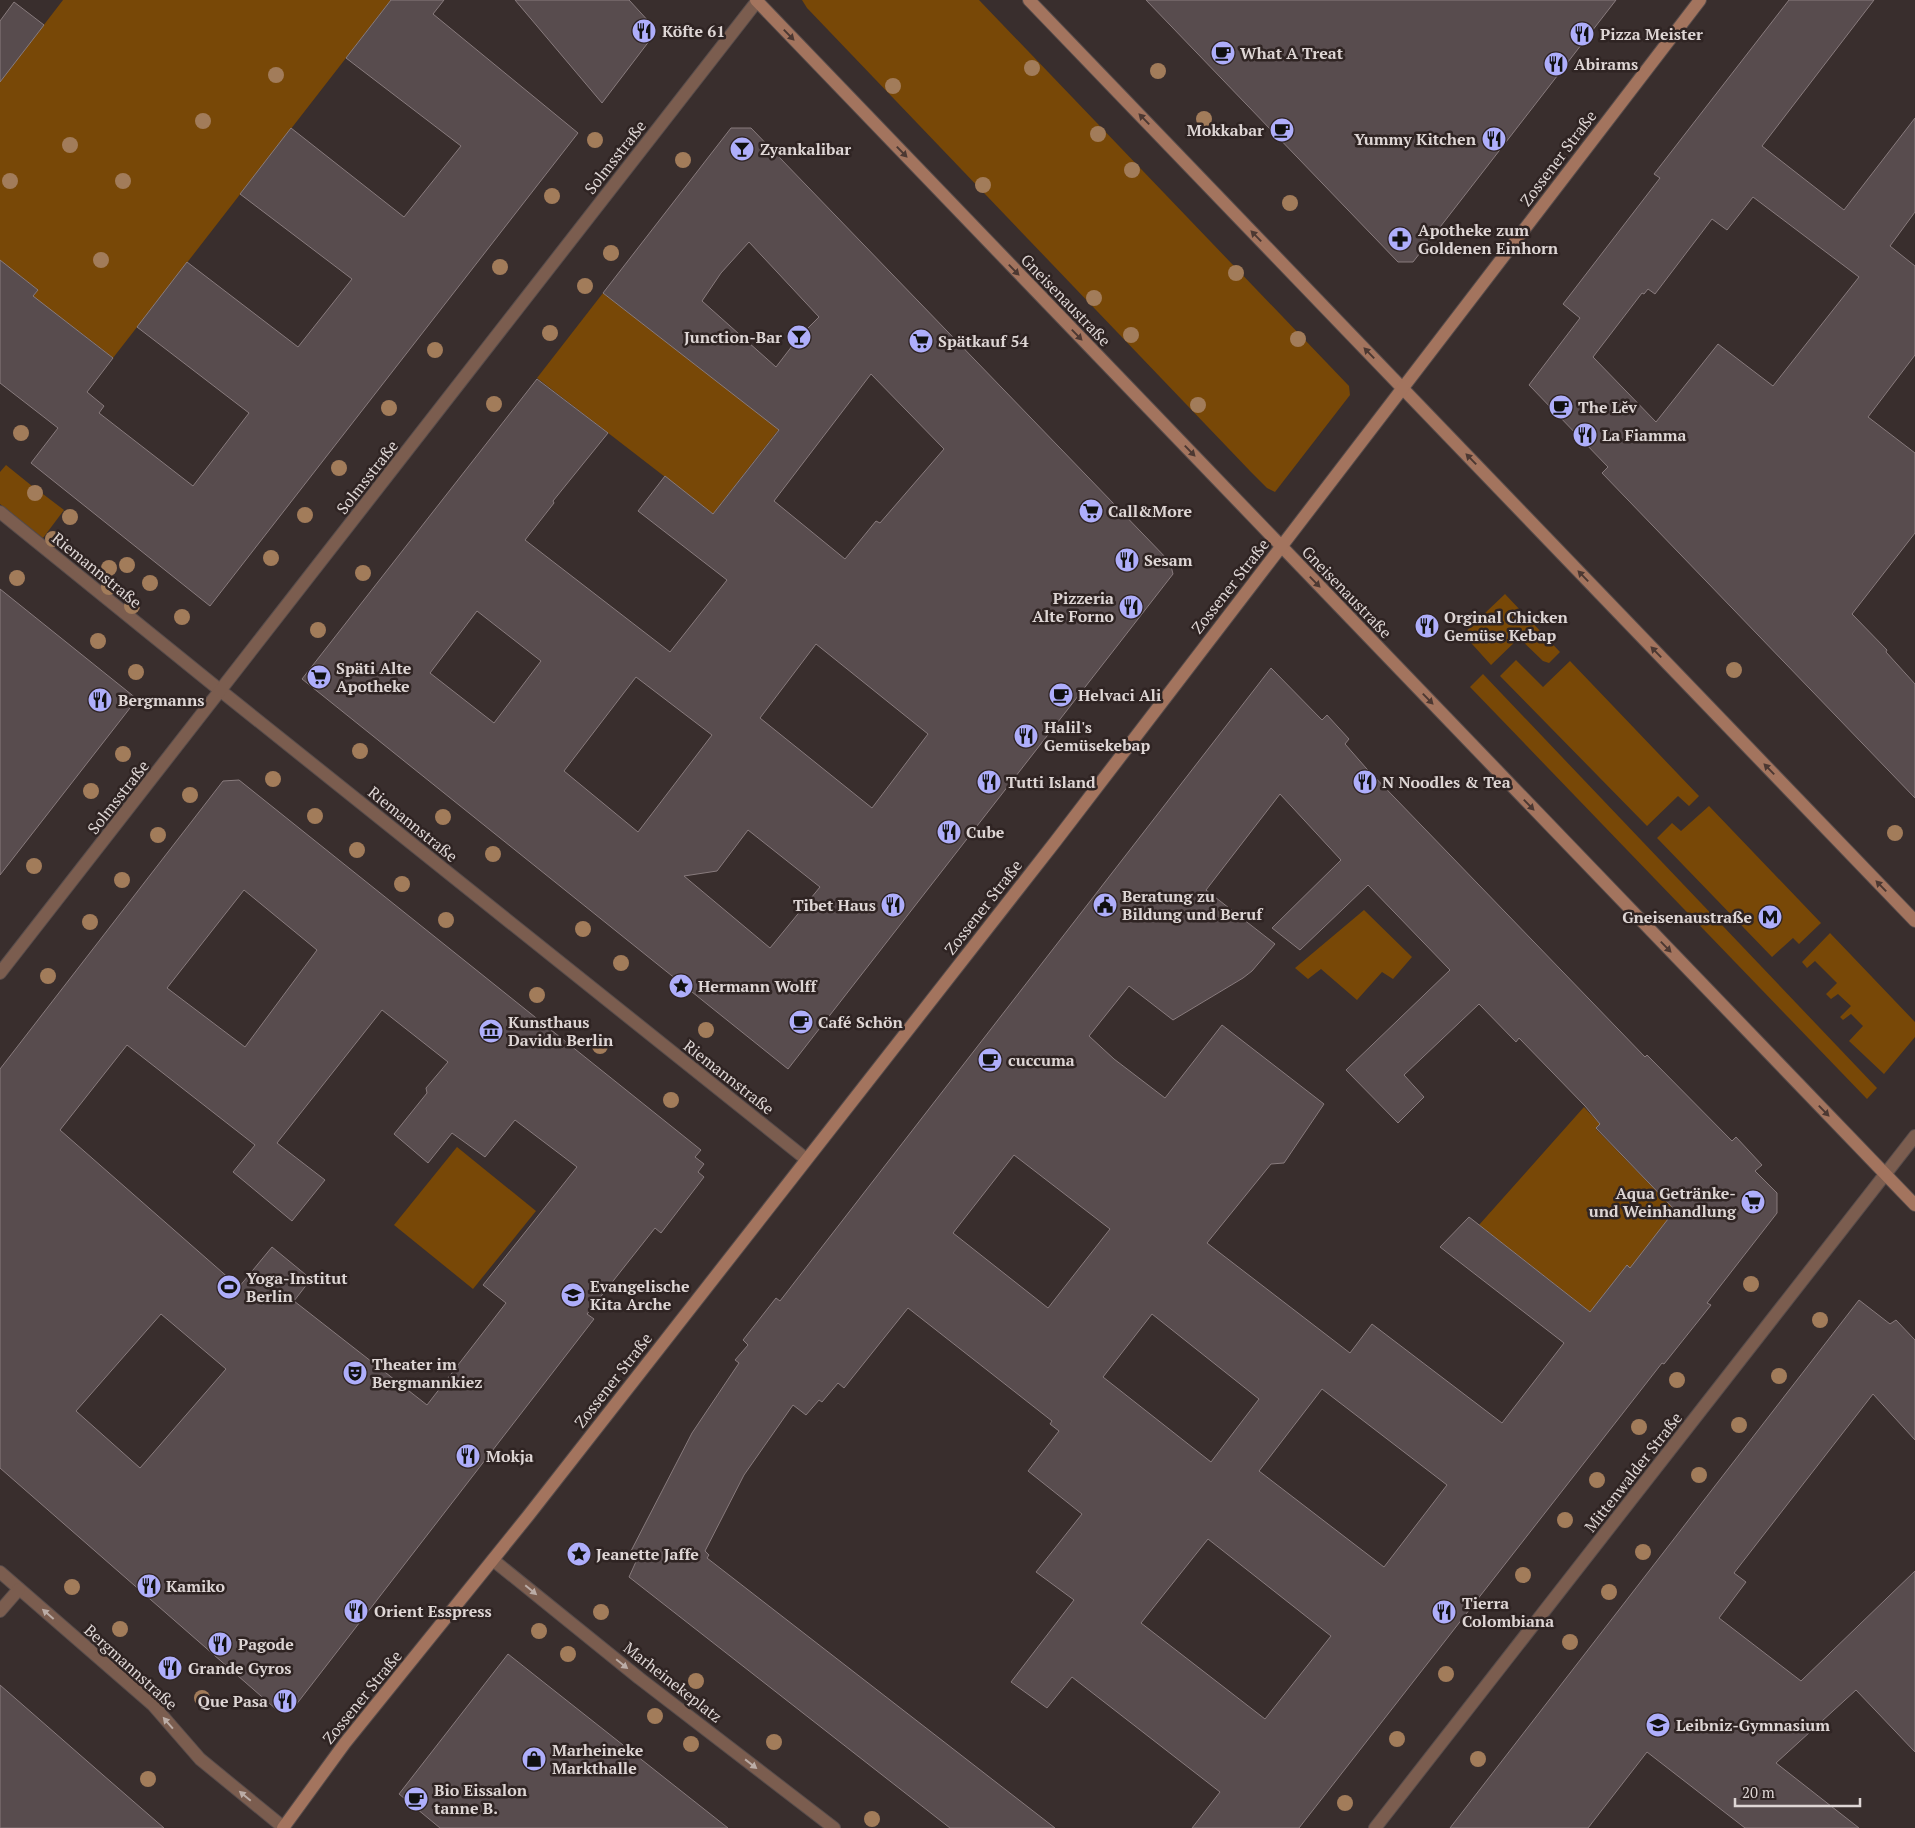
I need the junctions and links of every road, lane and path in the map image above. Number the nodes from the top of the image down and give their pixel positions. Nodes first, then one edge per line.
1 (757, 0) edge
2 (1029, 0) edge
3 (1700, 0) edge
4 (1403, 389) junction
5 (0, 512) edge
6 (1281, 547) junction
7 (221, 691) junction
8 (1915, 921) edge
9 (0, 974) edge
10 (1915, 1136) edge
11 (806, 1159) junction
12 (1886, 1175) junction
13 (1915, 1205) edge
14 (493, 1560) junction
15 (0, 1572) edge
16 (19, 1589) junction
17 (0, 1611) edge
18 (283, 1828) edge
19 (834, 1828) edge
20 (1375, 1828) edge

1 -> 6 main road, Gneisenaustraße
1 - 7 street, Solmsstraße
4 -> 2 main road
3 - 4 main road, Zossener Straße
4 - 6 main road, Zossener Straße
8 -> 4 main road
5 - 7 street, Riemannstraße
6 - 11 main road, Zossener Straße
6 -> 12 main road, Gneisenaustraße
7 - 9 street, Solmsstraße
7 - 11 street, Riemannstraße
10 - 12 street, Mittenwalder Straße
11 - 14 main road, Zossener Straße
12 - 13 main road, Gneisenaustraße
12 - 20 street, Mittenwalder Straße
14 - 18 main road, Zossener Straße
14 -> 19 street, Marheinekeplatz
15 - 16 street, Bergmannstraße
16 - 17 street
18 -> 16 street, Bergmannstraße

